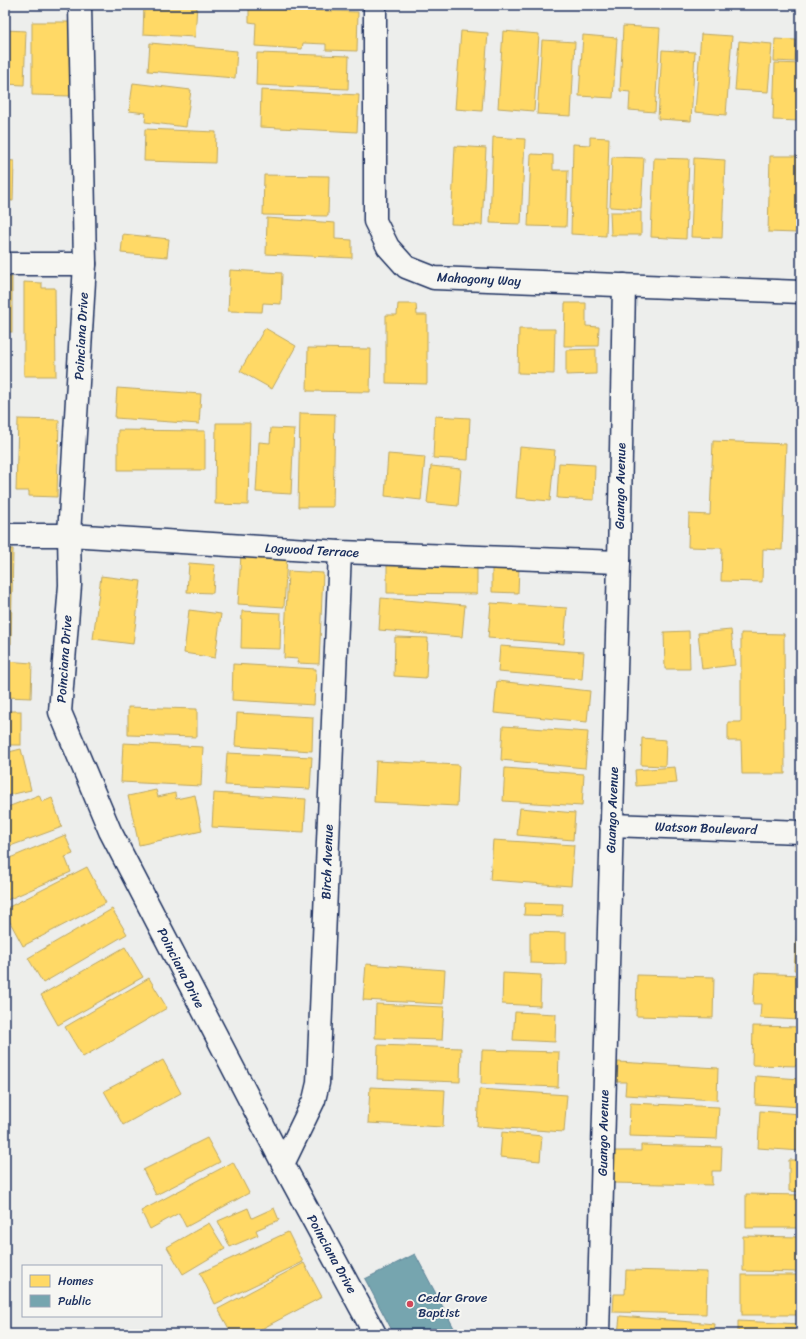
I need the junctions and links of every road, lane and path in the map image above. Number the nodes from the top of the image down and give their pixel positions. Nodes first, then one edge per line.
1 (80, 5) edge
2 (375, 5) edge
3 (5, 264) edge
4 (85, 264) junction
5 (624, 285) junction
6 (801, 292) edge
7 (5, 535) edge
8 (69, 535) junction
9 (340, 552) junction
10 (619, 562) junction
11 (611, 825) junction
12 (801, 832) edge
13 (283, 1164) junction
14 (375, 1334) edge
15 (598, 1334) edge

1 - 4 street, Poinciana Drive
2 - 5 street, Mahogony Way
3 - 4 street
4 - 8 street, Poinciana Drive
5 - 6 street, Mahogony Way
5 - 10 street, Guango Avenue
7 - 8 street, Logwood Terrace
8 - 9 street, Logwood Terrace
8 - 13 street, Poinciana Drive
9 - 10 street, Logwood Terrace
9 - 13 street, Birch Avenue
10 - 11 street, Guango Avenue
11 - 12 street, Watson Boulevard
11 - 15 street, Guango Avenue
13 - 14 street, Poinciana Drive

